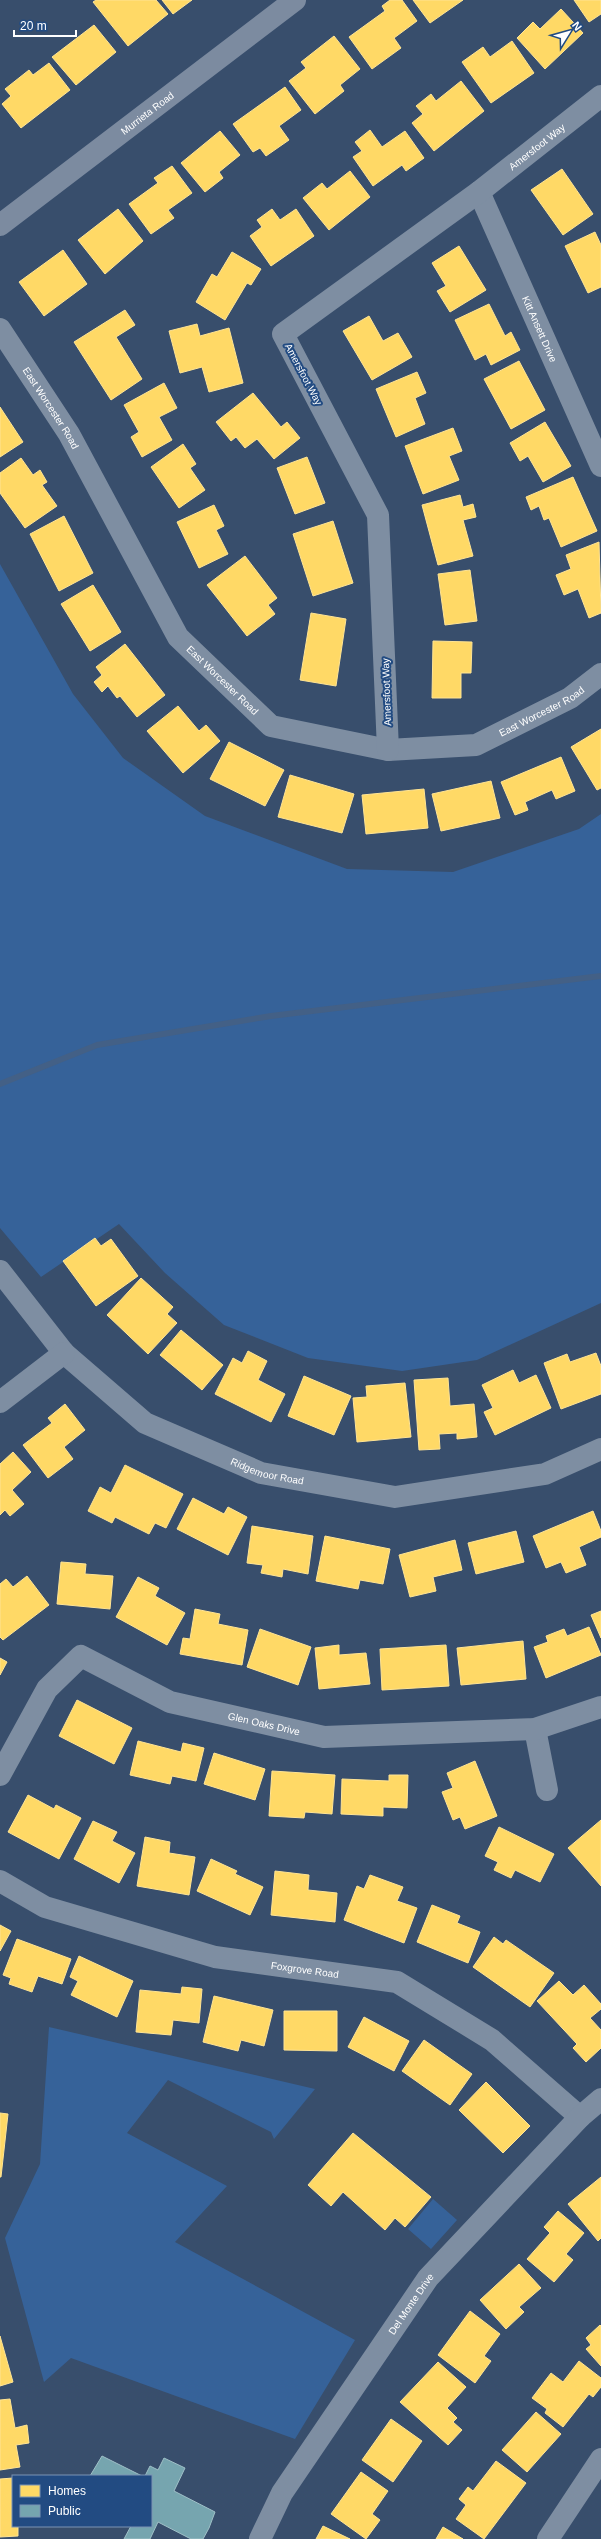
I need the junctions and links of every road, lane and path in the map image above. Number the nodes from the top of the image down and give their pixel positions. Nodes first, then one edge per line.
1 (295, 0) edge
2 (601, 96) edge
3 (479, 192) junction
4 (0, 225) edge
5 (0, 329) edge
6 (601, 466) edge
7 (601, 674) edge
8 (388, 750) junction
9 (0, 1271) edge
10 (64, 1353) junction
11 (0, 1402) edge
12 (601, 1449) edge
13 (601, 1707) edge
14 (535, 1729) junction
15 (0, 1775) edge
16 (547, 1790) dead end
17 (0, 1881) edge
18 (601, 2099) edge
19 (580, 2117) junction
20 (601, 2459) edge
21 (260, 2539) edge
22 (548, 2539) edge

1 - 4 main road, Murrieta Road
2 - 3 street, Amersfoot Way
3 - 6 street, Kitt Ansett Drive
3 - 8 street, Amersfoot Way
5 - 8 street, East Worcester Road
7 - 8 street, East Worcester Road
9 - 10 street, Ridgemoor Road
10 - 11 street
10 - 12 street, Ridgemoor Road
13 - 14 street, Glen Oaks Drive
14 - 15 street, Glen Oaks Drive
14 - 16 street
17 - 19 street, Foxgrove Road
18 - 19 street, Del Monte Drive
19 - 21 street, Del Monte Drive
20 - 22 street

